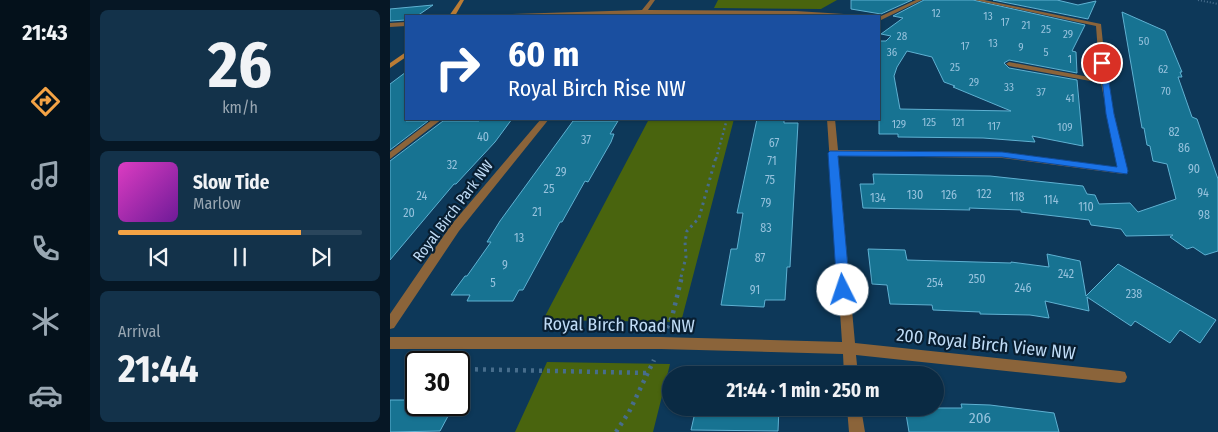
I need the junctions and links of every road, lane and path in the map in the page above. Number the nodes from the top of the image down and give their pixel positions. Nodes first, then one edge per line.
1 (462, 0) edge
2 (653, 0) edge
3 (920, 0) edge
4 (976, 0) edge
5 (1198, 0) edge
6 (1218, 4) edge
7 (644, 12) junction
8 (453, 15) edge
9 (549, 15) edge
10 (641, 15) edge
11 (832, 15) edge
12 (880, 19) edge
13 (405, 24) edge
14 (390, 25) edge
15 (405, 55) edge
16 (1009, 64) dead end
17 (390, 66) edge
18 (1104, 82) junction
19 (437, 120) edge
20 (544, 120) edge
21 (727, 120) edge
22 (831, 120) edge
23 (833, 153) junction
24 (390, 156) edge
25 (390, 324) edge
26 (390, 343) edge
27 (660, 343) junction
28 (848, 348) junction
29 (850, 366) edge
30 (470, 369) edge
31 (648, 373) junction
32 (1120, 377) dead end
33 (855, 416) edge
34 (616, 432) edge
35 (857, 432) edge

1 - 8 street
2 - 7 street
3 - 12 street
4 - 18 street
5 - 6 path
7 - 9 street
7 - 10 street
7 - 11 street
13 - 14 street
15 - 17 street
16 - 18 street
18 - 23 street
19 - 24 street
20 - 25 street, Royal Birch Park NW
21 - 27 path
22 - 23 street
23 - 28 street
26 - 27 street, Royal Birch Road NW
27 - 28 street, Royal Birch Road NW
27 - 31 path
28 - 29 street
28 - 32 street, 200 Royal Birch View NW
30 - 31 path
31 - 34 path
33 - 35 street

